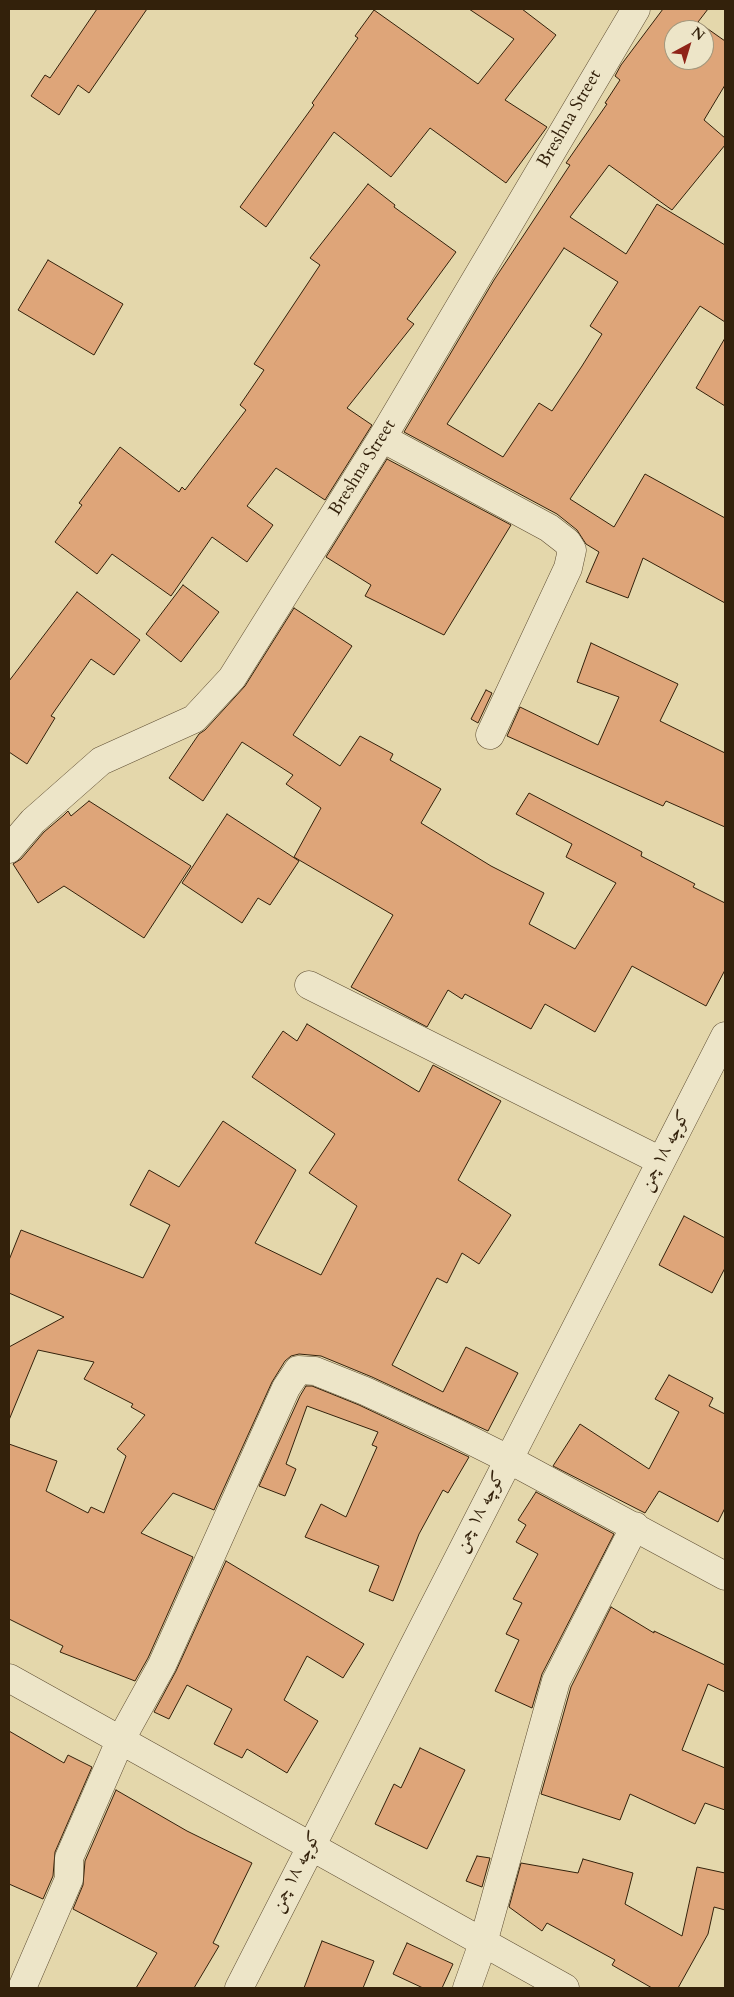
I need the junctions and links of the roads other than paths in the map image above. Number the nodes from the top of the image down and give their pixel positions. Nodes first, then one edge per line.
1 (636, 9) edge
2 (382, 438) junction
3 (490, 735) dead end
4 (9, 849) edge
5 (309, 985) dead end
6 (725, 1036) edge
7 (661, 1161) junction
8 (508, 1459) junction
9 (635, 1526) junction
10 (725, 1576) edge
11 (9, 1678) edge
12 (120, 1741) junction
13 (310, 1847) junction
14 (483, 1943) junction
15 (22, 1988) edge
16 (239, 1988) edge
17 (468, 1988) edge
18 (565, 1988) edge

1 - 2 street, Breshna Street
2 - 3 street
2 - 4 street, Breshna Street
5 - 7 street
6 - 7 street, كوچه ١٨ چمن
7 - 8 street, كوچه ١٨ چمن
8 - 9 street
8 - 12 street
8 - 13 street, كوچه ١٨ چمن
9 - 10 street
9 - 14 street
11 - 12 street
12 - 13 street
12 - 15 street
13 - 14 street
13 - 16 street, كوچه ١٨ چمن
14 - 17 street
14 - 18 street

